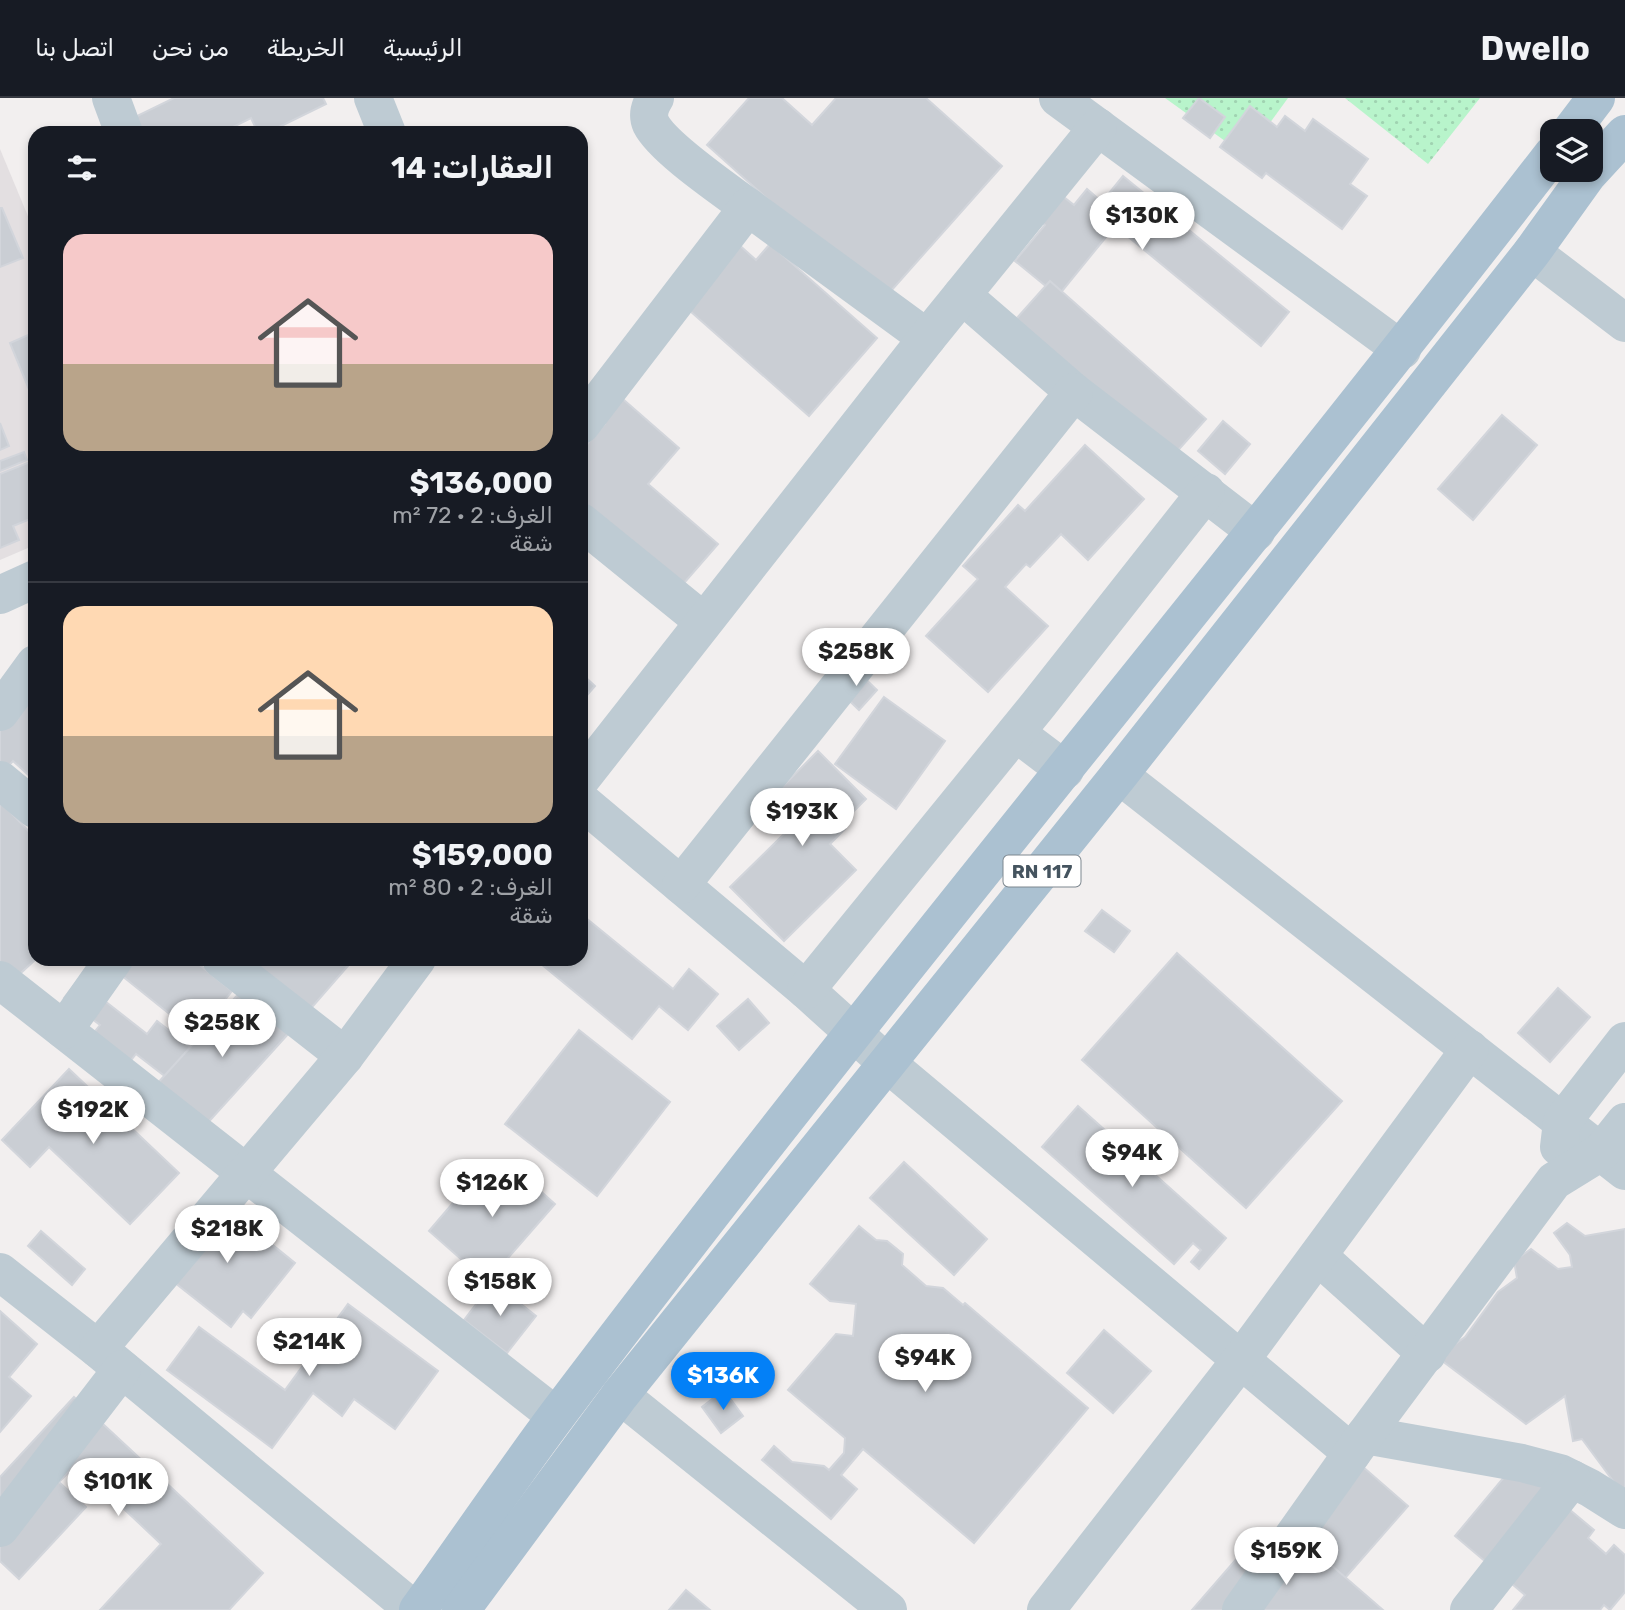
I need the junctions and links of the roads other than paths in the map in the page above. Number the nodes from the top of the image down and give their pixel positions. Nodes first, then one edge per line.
1 (111, 98) edge
2 (373, 98) edge
3 (655, 98) edge
4 (1058, 98) edge
5 (121, 126) edge
6 (384, 126) edge
7 (1098, 127) junction
8 (1625, 134) edge
9 (1540, 171) edge
10 (748, 207) junction
11 (1532, 252) junction
12 (962, 295) junction
13 (1625, 323) edge
14 (927, 338) junction
15 (1402, 350) junction
16 (1074, 392) junction
17 (588, 416) edge
18 (1334, 435) junction
19 (1368, 460) junction
20 (1206, 492) junction
21 (588, 528) edge
22 (1256, 532) junction
23 (28, 582) edge
24 (0, 595) edge
25 (703, 621) junction
26 (28, 674) edge
27 (0, 712) edge
28 (1016, 733) junction
29 (588, 770) edge
30 (1065, 770) junction
31 (1119, 775) junction
32 (0, 780) edge
33 (28, 803) edge
34 (588, 807) edge
35 (681, 885) junction
36 (109, 966) edge
37 (230, 966) edge
38 (412, 966) edge
39 (0, 980) edge
40 (806, 990) junction
41 (64, 1030) junction
42 (853, 1034) junction
43 (1625, 1041) edge
44 (1470, 1049) junction
45 (345, 1056) junction
46 (889, 1065) junction
47 (1562, 1122) junction
48 (1625, 1122) edge
49 (1613, 1162) edge
50 (245, 1174) junction
51 (1554, 1181) junction
52 (1318, 1256) junction
53 (0, 1272) edge
54 (1427, 1354) junction
55 (110, 1359) junction
56 (1240, 1361) junction
57 (620, 1395) junction
58 (556, 1416) junction
59 (1359, 1444) junction
60 (1572, 1479) junction
61 (12, 1488) edge
62 (1625, 1510) edge
63 (0, 1528) edge
64 (416, 1610) edge
65 (461, 1610) edge
66 (888, 1610) edge
67 (1046, 1610) edge
68 (1241, 1610) edge
69 (1469, 1610) edge

1 - 5 street
2 - 6 street
3 - 10 street
4 - 7 street
7 - 12 street
7 - 15 street
8 - 11 main road, RN 117
9 - 15 main road, RN 117
10 - 14 street
10 - 17 street
11 - 13 street
11 - 19 main road, RN 117
12 - 14 street
12 - 16 street
14 - 25 street
15 - 18 main road, RN 117
16 - 20 street
16 - 35 street
18 - 19 main road
18 - 22 main road, RN 117
19 - 31 main road, RN 117
20 - 22 street
20 - 28 street
21 - 25 street
22 - 30 main road, RN 117
23 - 24 street
25 - 29 street
26 - 27 street
28 - 30 street
28 - 40 street
30 - 42 main road, RN 117
31 - 44 street
31 - 46 main road, RN 117
32 - 33 street
34 - 35 street
35 - 40 street
36 - 41 street
37 - 45 street
38 - 45 street
39 - 41 street
40 - 42 street
41 - 50 street
42 - 46 street
42 - 58 main road, RN 117
43 - 47 street
44 - 47 street
44 - 52 street
45 - 50 street
46 - 56 street
46 - 57 main road, RN 117
47 - 49 street
47 - 51 street
48 - 49 street
49 - 51 street
50 - 55 street
50 - 58 street
51 - 54 street
52 - 54 street
52 - 56 street
53 - 55 street
54 - 59 street
55 - 61 street
55 - 64 street
56 - 59 street
56 - 67 street
57 - 65 main road, RN 117
57 - 66 street
58 - 64 main road, RN 117
59 - 60 street
59 - 68 street
60 - 62 street
60 - 69 street
61 - 63 street

